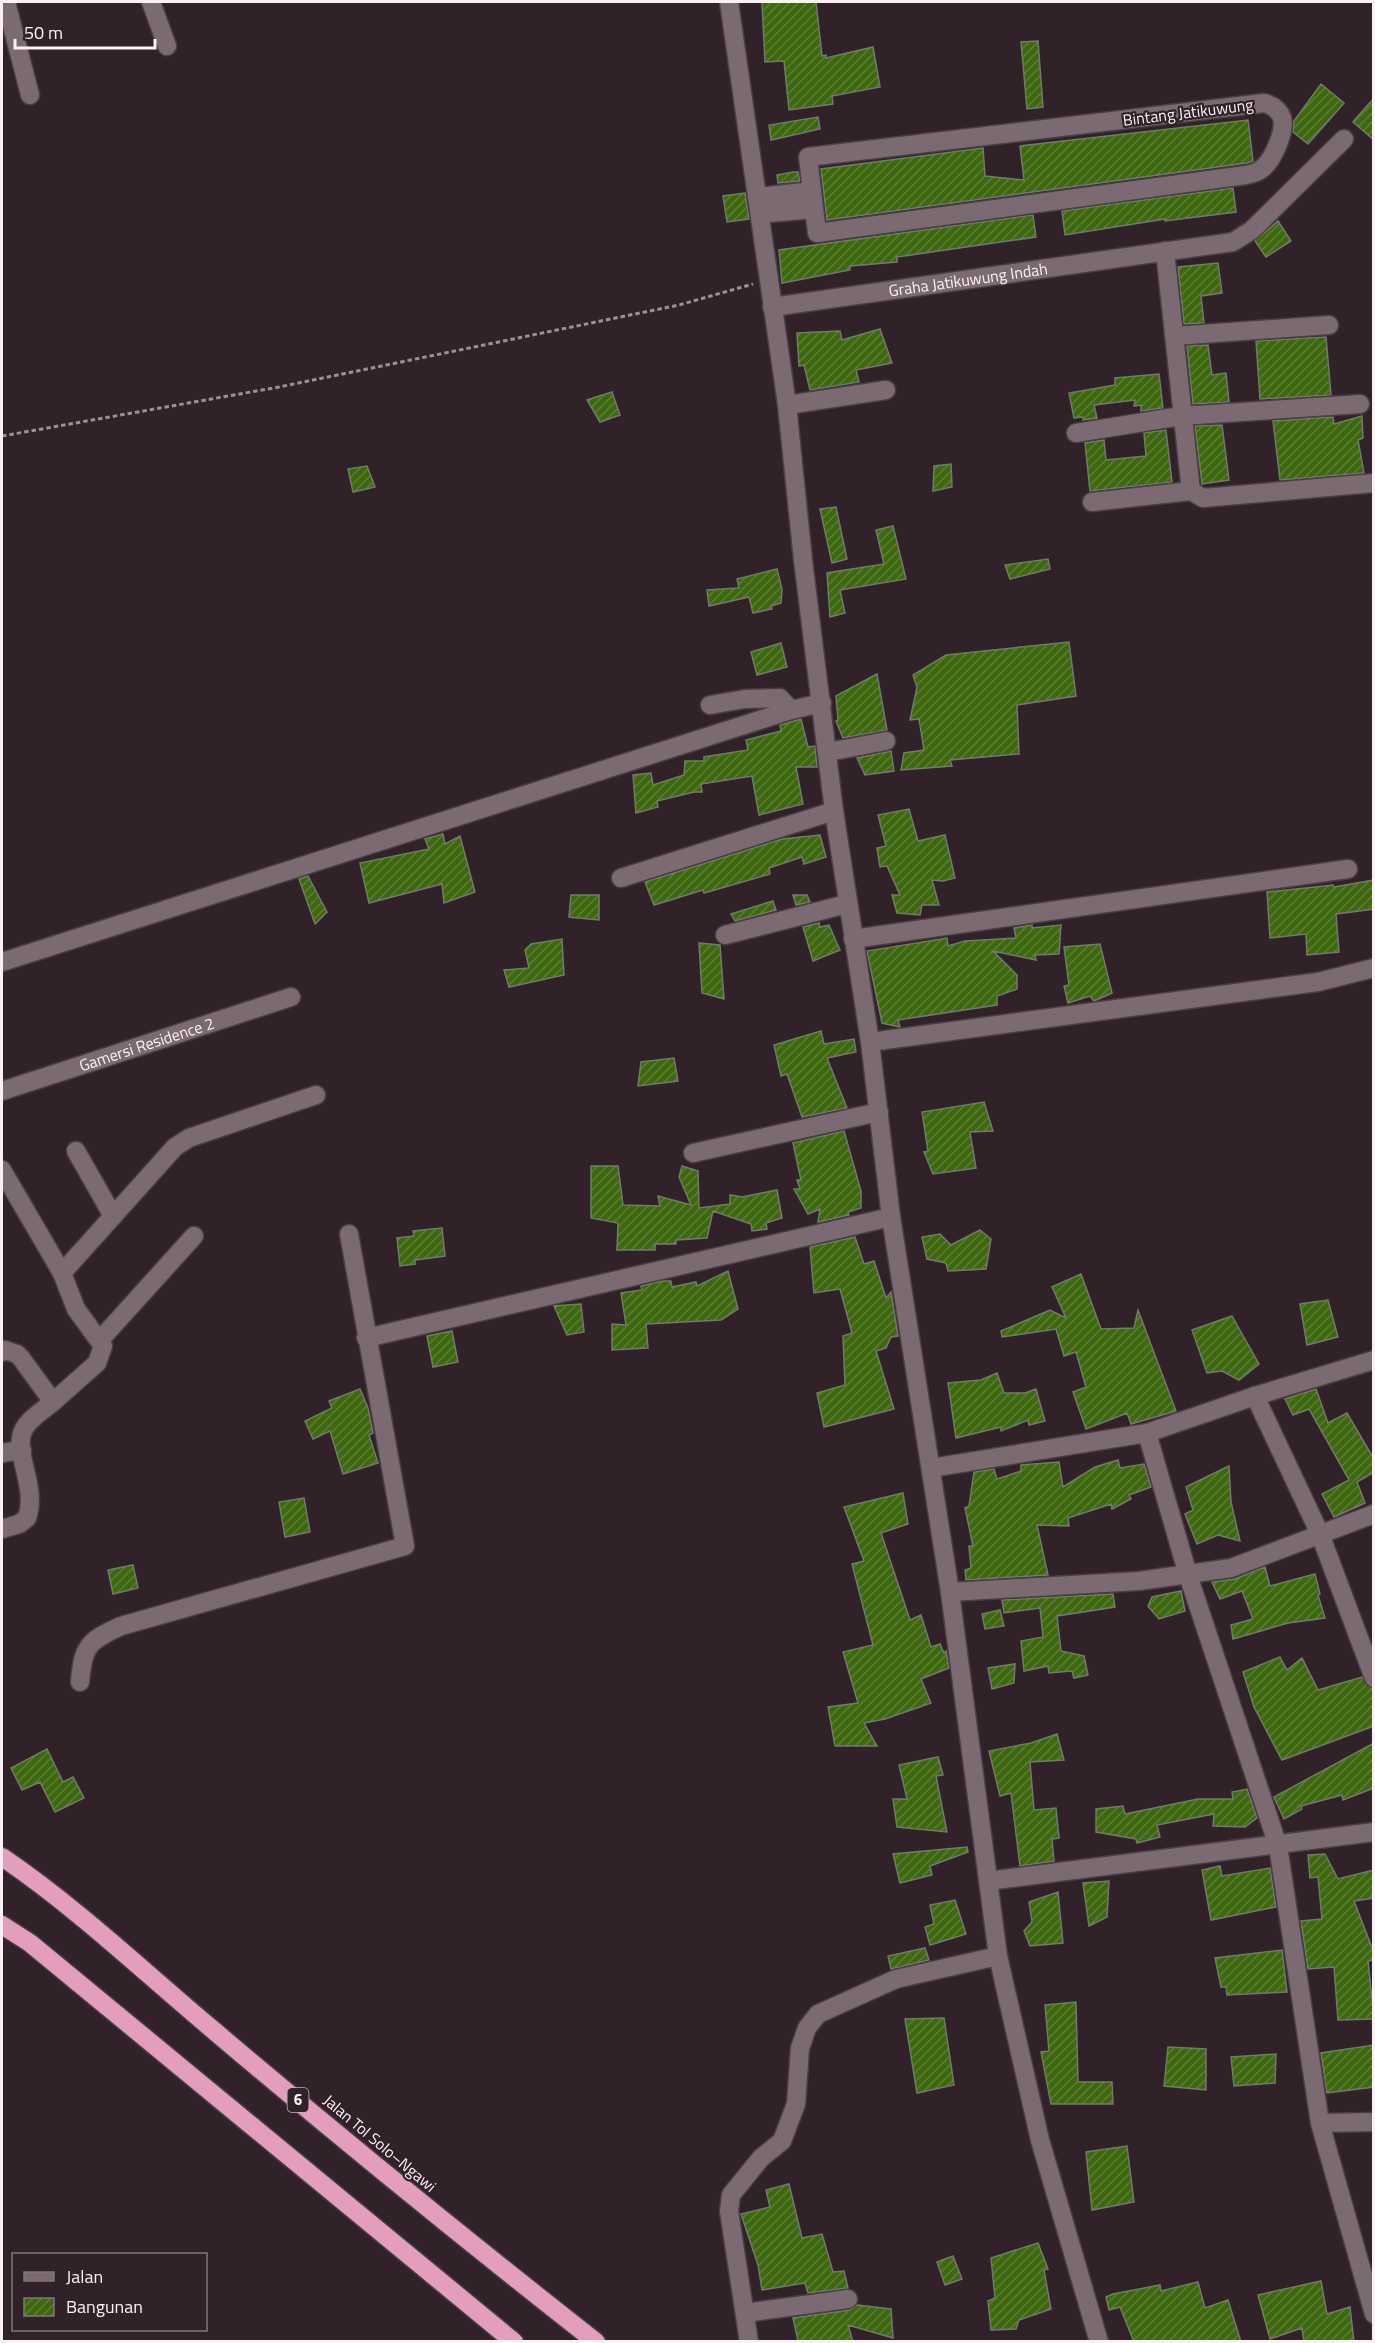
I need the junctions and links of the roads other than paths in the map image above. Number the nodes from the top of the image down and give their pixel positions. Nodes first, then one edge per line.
1 (6, 2) edge
2 (151, 2) edge
3 (729, 2) edge
4 (167, 46) dead end
5 (30, 95) dead end
6 (1344, 140) dead end
7 (813, 200) junction
8 (759, 205) junction
9 (1166, 251) junction
10 (772, 307) junction
11 (1329, 325) dead end
12 (1174, 336) junction
13 (886, 390) dead end
14 (1360, 404) dead end
15 (787, 405) junction
16 (1182, 416) junction
17 (1076, 433) dead end
18 (1374, 483) edge
19 (1191, 491) junction
20 (1092, 502) dead end
21 (822, 704) junction
22 (710, 705) dead end
23 (791, 710) junction
24 (886, 741) dead end
25 (828, 752) junction
26 (834, 812) junction
27 (1348, 869) dead end
28 (621, 878) dead end
29 (847, 904) junction
30 (725, 936) dead end
31 (853, 939) junction
32 (2, 962) edge
33 (1374, 968) edge
34 (291, 998) dead end
35 (870, 1042) junction
36 (2, 1091) edge
37 (316, 1095) dead end
38 (879, 1112) junction
39 (76, 1151) dead end
40 (693, 1153) dead end
41 (2, 1170) edge
42 (113, 1216) junction
43 (891, 1217) junction
44 (349, 1234) dead end
45 (194, 1236) dead end
46 (62, 1273) junction
47 (366, 1338) junction
48 (100, 1340) junction
49 (2, 1353) edge
50 (1374, 1360) edge
51 (1255, 1396) junction
52 (53, 1402) junction
53 (1147, 1433) junction
54 (22, 1450) junction
55 (2, 1453) edge
56 (931, 1468) junction
57 (1374, 1514) edge
58 (2, 1529) edge
59 (1320, 1534) junction
60 (1188, 1575) junction
61 (950, 1592) junction
62 (1374, 1678) edge
63 (80, 1682) dead end
64 (1374, 1832) edge
65 (1278, 1846) junction
66 (2, 1857) edge
67 (988, 1881) junction
68 (2, 1925) edge
69 (998, 1956) junction
70 (1374, 2122) edge
71 (1320, 2123) junction
72 (848, 2299) dead end
73 (745, 2313) junction
74 (1374, 2314) edge
75 (514, 2342) edge
76 (596, 2342) edge
77 (749, 2342) edge
78 (1099, 2342) edge

1 - 5 street
2 - 4 street
3 - 8 street
6 - 9 street, Graha Jatikuwung Indah
7 - 7 street, Bintang Jatikuwung
7 - 8 street
8 - 10 street
9 - 10 street, Graha Jatikuwung Indah
9 - 12 street
10 - 15 street
11 - 12 street
12 - 16 street
13 - 15 street
14 - 16 street
15 - 21 street
16 - 17 street
16 - 19 street
18 - 19 street
19 - 20 street
21 - 23 street
21 - 25 street
22 - 23 street
23 - 32 street
24 - 25 street
25 - 26 street
26 - 28 street
26 - 29 street
27 - 31 street
29 - 30 street
29 - 31 street
31 - 35 street
33 - 35 street
34 - 36 street, Gamersi Residence 2
35 - 38 street
37 - 42 street
38 - 40 street
38 - 43 street
39 - 42 street
41 - 46 street
42 - 46 street
43 - 47 street
43 - 56 street
44 - 47 street
45 - 48 street
46 - 48 street
47 - 63 street
48 - 52 street
49 - 52 street
50 - 51 street
51 - 53 street
51 - 59 street
52 - 54 street
53 - 56 street
53 - 60 street
54 - 55 street
54 - 58 street
56 - 61 street
57 - 59 street
59 - 60 street
59 - 62 street
60 - 61 street
60 - 65 street
61 - 67 street
64 - 65 street
65 - 67 street
65 - 71 street
66 - 76 highway, Jalan Tol Solo–Ngawi / 6
67 - 69 street
68 - 75 highway
69 - 73 street
69 - 78 street
70 - 71 street
71 - 74 street
72 - 73 street
73 - 77 street

